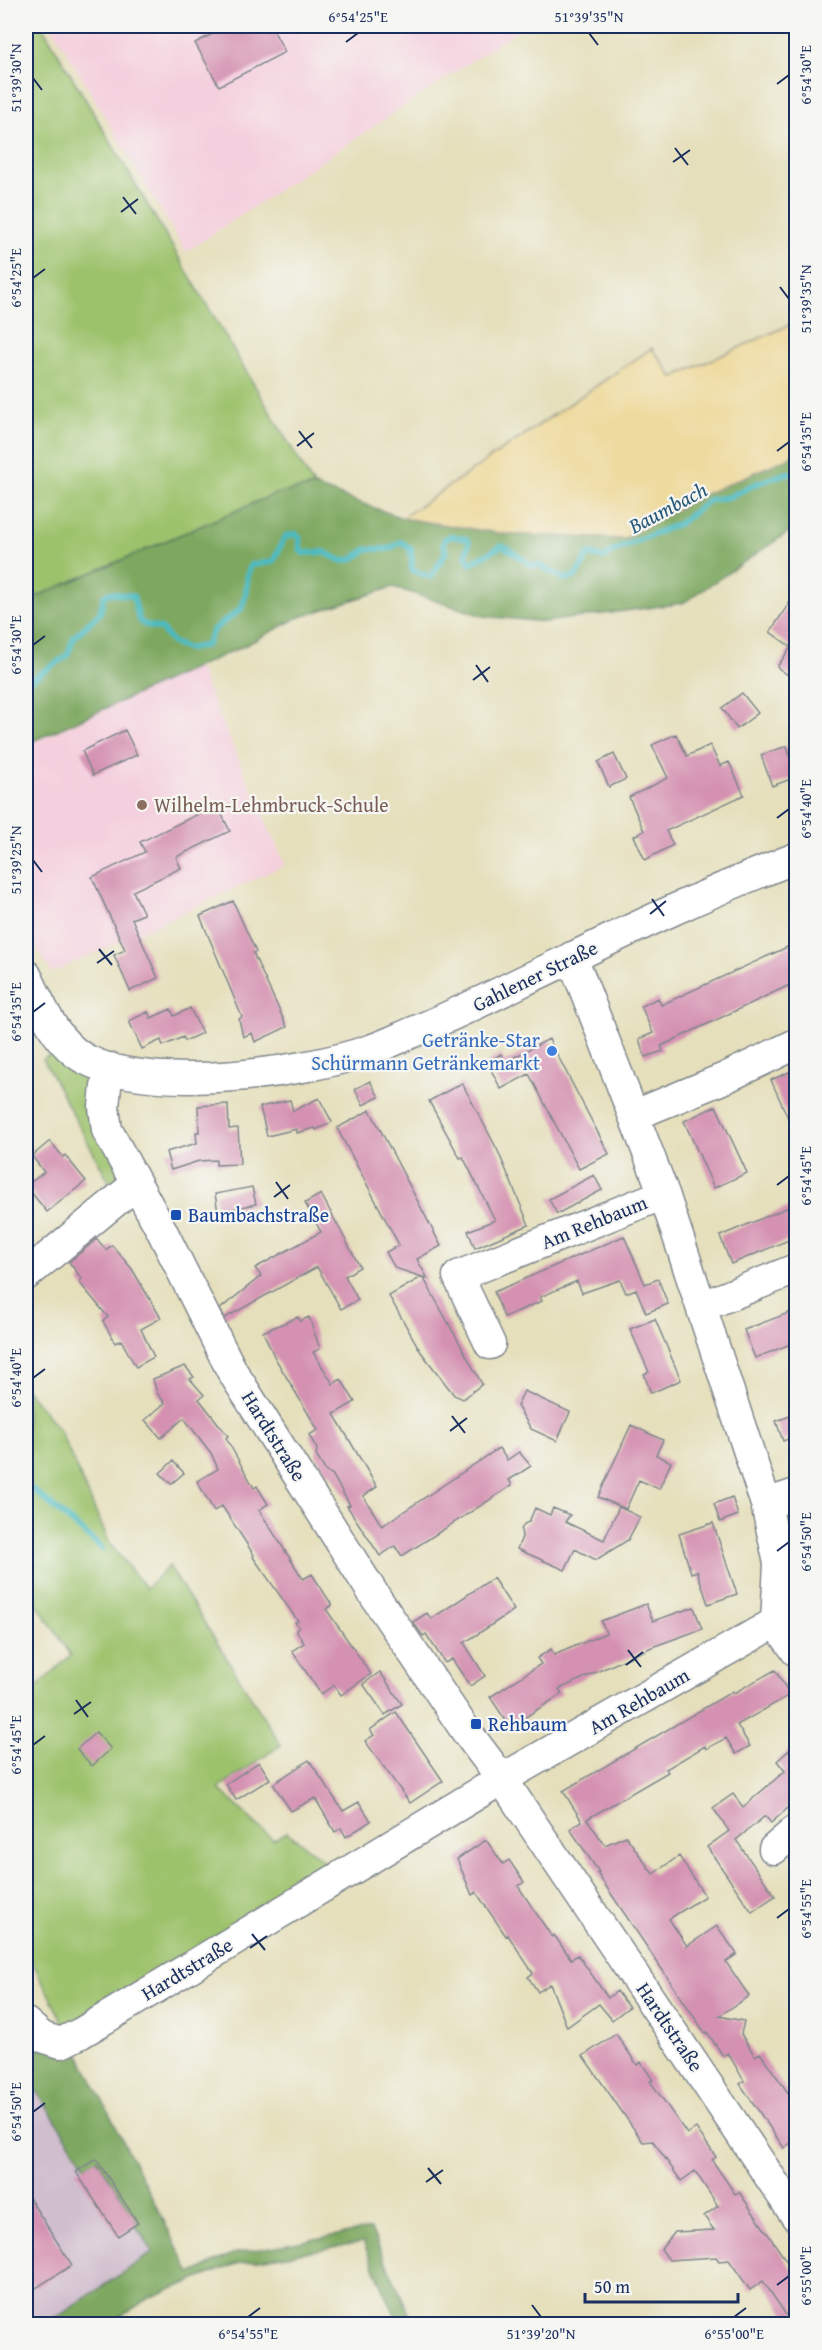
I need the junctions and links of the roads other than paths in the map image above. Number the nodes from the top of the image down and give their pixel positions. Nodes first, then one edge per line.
1 (796, 858) edge
2 (573, 957) junction
3 (26, 975) edge
4 (796, 1044) edge
5 (110, 1068) junction
6 (635, 1115) junction
7 (135, 1185) junction
8 (664, 1194) junction
9 (796, 1269) edge
10 (26, 1275) edge
11 (703, 1306) junction
12 (489, 1344) dead end
13 (796, 1494) edge
14 (766, 1504) junction
15 (776, 1622) junction
16 (796, 1651) edge
17 (502, 1779) junction
18 (796, 1830) edge
19 (774, 1849) dead end
20 (26, 2023) edge
21 (796, 2216) edge

1 - 2 street, Gahlener Straße
2 - 5 street, Gahlener Straße
2 - 6 street, Am Rehbaum
3 - 5 street, Gahlener Straße
4 - 6 street
5 - 7 street, Hardtstraße
6 - 8 street, Am Rehbaum
7 - 10 street
7 - 17 street, Hardtstraße
8 - 11 street, Am Rehbaum
8 - 12 street, Am Rehbaum
9 - 11 street
11 - 14 street, Am Rehbaum
13 - 14 street
14 - 15 street, Am Rehbaum
15 - 16 street
15 - 17 street, Am Rehbaum
17 - 20 street, Hardtstraße
17 - 21 street, Hardtstraße
18 - 19 street

